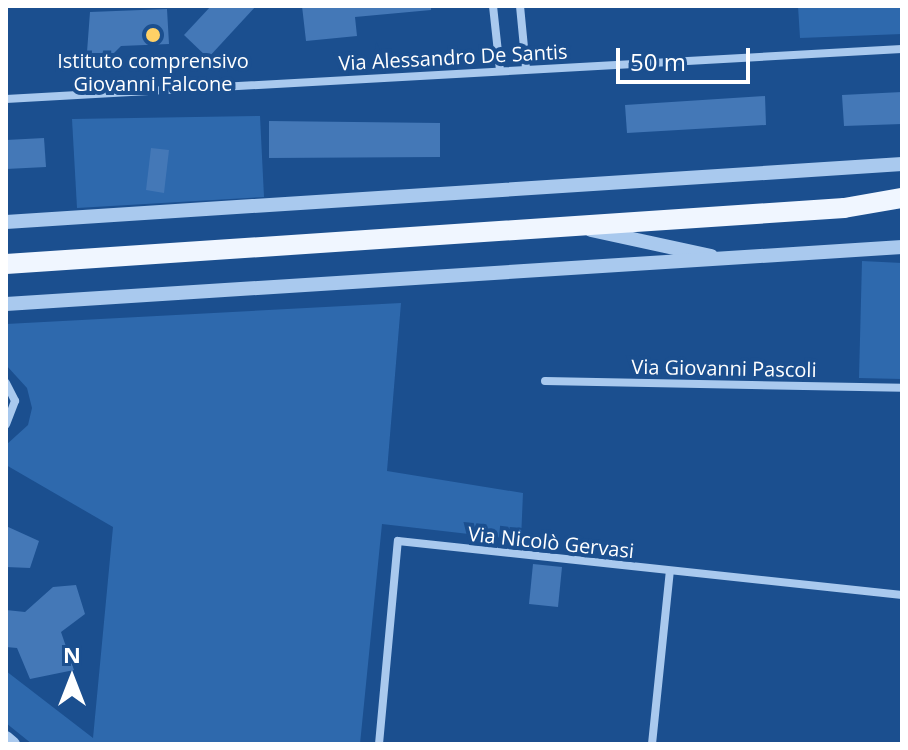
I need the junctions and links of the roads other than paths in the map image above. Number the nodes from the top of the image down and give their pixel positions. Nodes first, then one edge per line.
1 (493, 6) edge
2 (520, 6) edge
3 (902, 49) edge
4 (526, 68) junction
5 (500, 70) junction
6 (6, 99) edge
7 (902, 164) edge
8 (902, 198) edge
9 (844, 208) junction
10 (902, 211) edge
11 (6, 222) edge
12 (575, 227) junction
13 (902, 247) edge
14 (729, 260) junction
15 (6, 264) edge
16 (6, 304) edge
17 (545, 381) dead end
18 (6, 383) edge
19 (902, 388) edge
20 (6, 424) edge
21 (670, 571) junction
22 (902, 595) edge
23 (6, 738) edge
24 (13, 744) edge
25 (379, 744) edge
26 (652, 744) edge

1 - 5 street
2 - 4 street
3 - 4 street, Via Alessandro De Santis
4 - 5 street, Via Alessandro De Santis
5 - 6 street, Via Alessandro De Santis
7 - 11 street
8 - 9 main road
9 - 10 main road
9 - 12 main road
12 - 14 street
12 - 15 main road
13 - 14 street
14 - 16 street
17 - 19 street, Via Giovanni Pascoli
18 - 20 street
21 - 22 street, Via Nicolò Gervasi
21 - 25 street, Via Nicolò Gervasi
21 - 26 street
23 - 24 street

